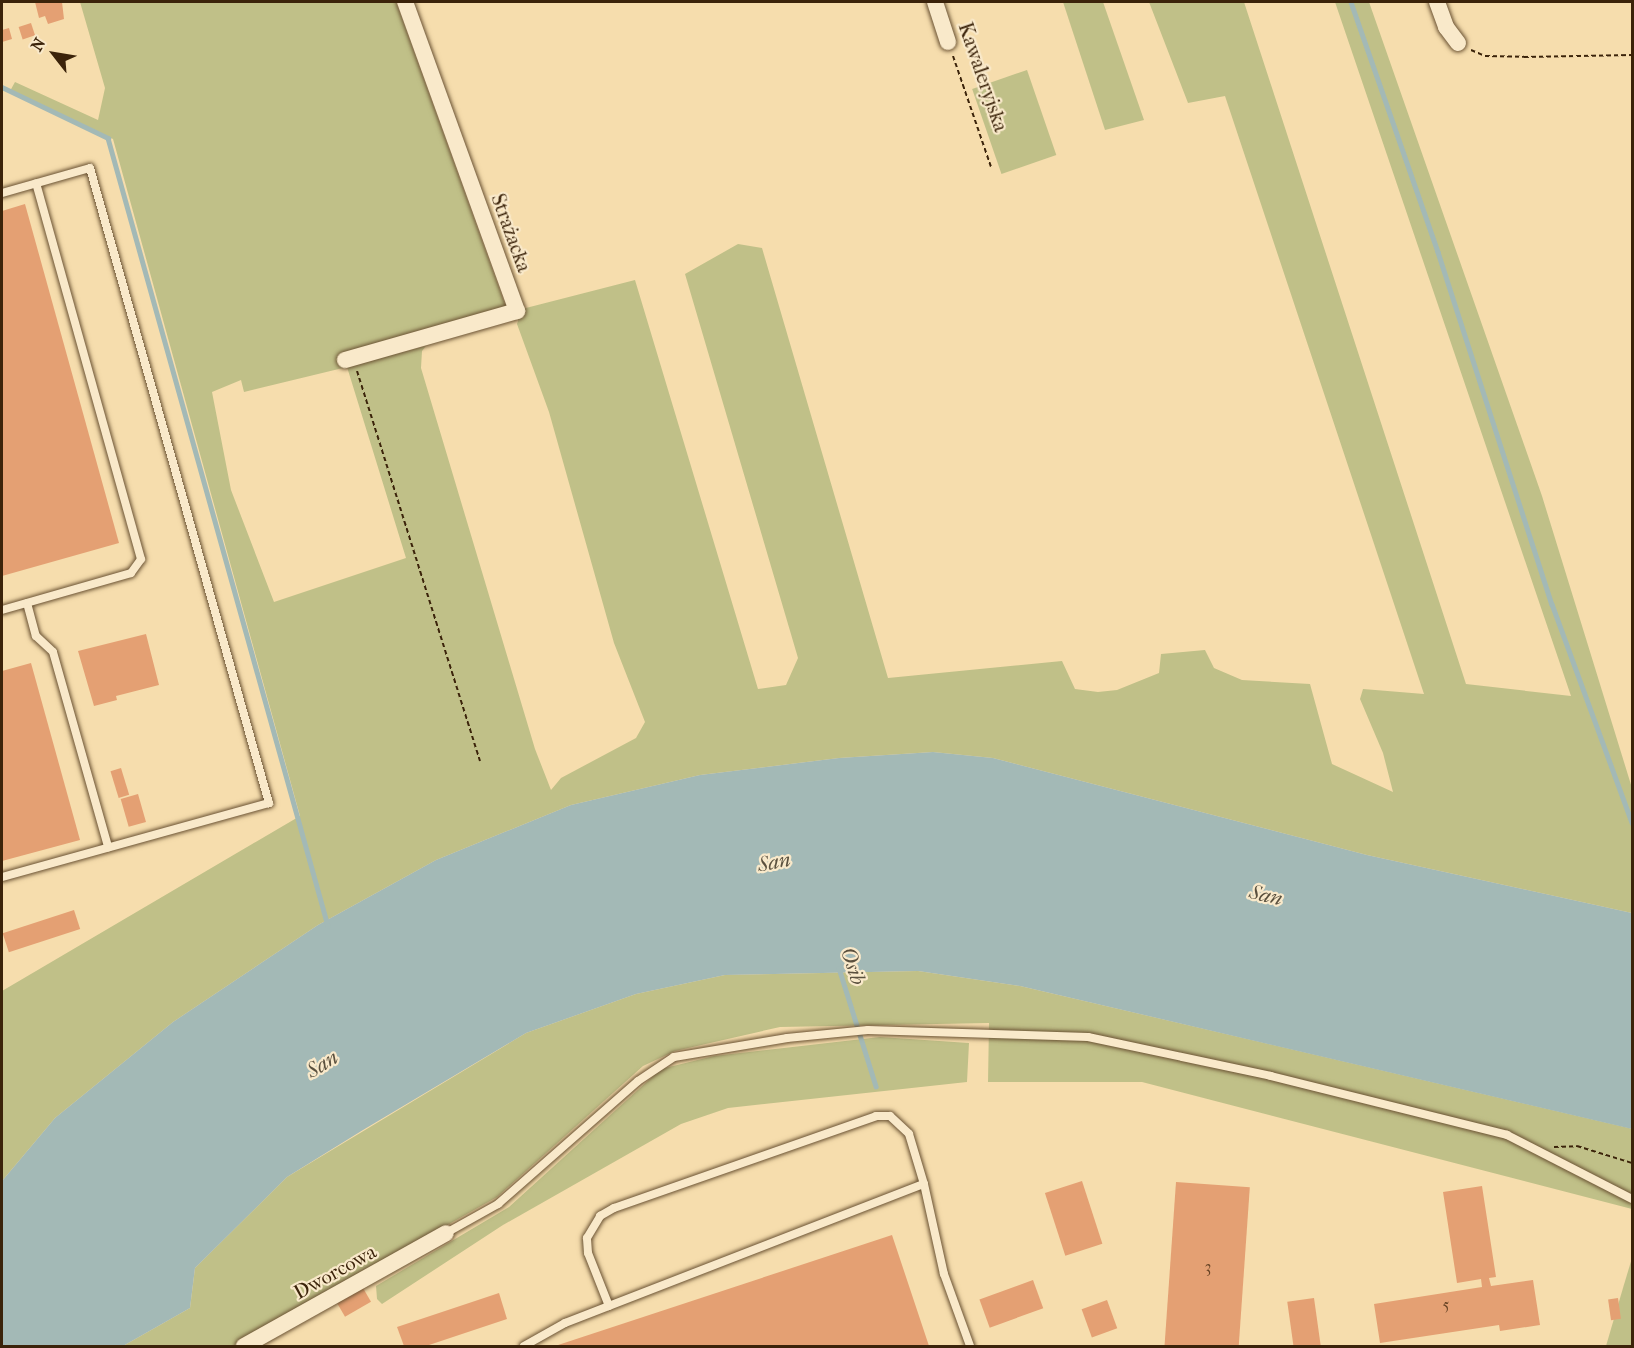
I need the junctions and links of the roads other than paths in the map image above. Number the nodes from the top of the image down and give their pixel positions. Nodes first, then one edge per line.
1 (405, 2) edge
2 (935, 2) edge
3 (1437, 2) edge
4 (948, 42) road end
5 (1458, 43) road end
6 (36, 183) junction
7 (2, 193) edge
8 (349, 358) road end
9 (27, 603) junction
10 (2, 610) edge
11 (108, 847) junction
12 (2, 876) edge
13 (924, 1184) junction
14 (1632, 1198) edge
15 (446, 1233) joint
16 (609, 1306) junction
17 (244, 1347) edge
18 (524, 1347) edge
19 (970, 1347) edge

1 - 8 street, Strażacka
2 - 4 street, Kawaleryjska
3 - 5 street
6 - 7 lane
6 - 9 lane
6 - 11 lane
9 - 10 lane
9 - 11 lane
11 - 12 lane
13 - 16 lane
13 - 16 lane
13 - 19 lane
14 - 15 lane
15 - 17 street, Dworcowa
16 - 18 lane

